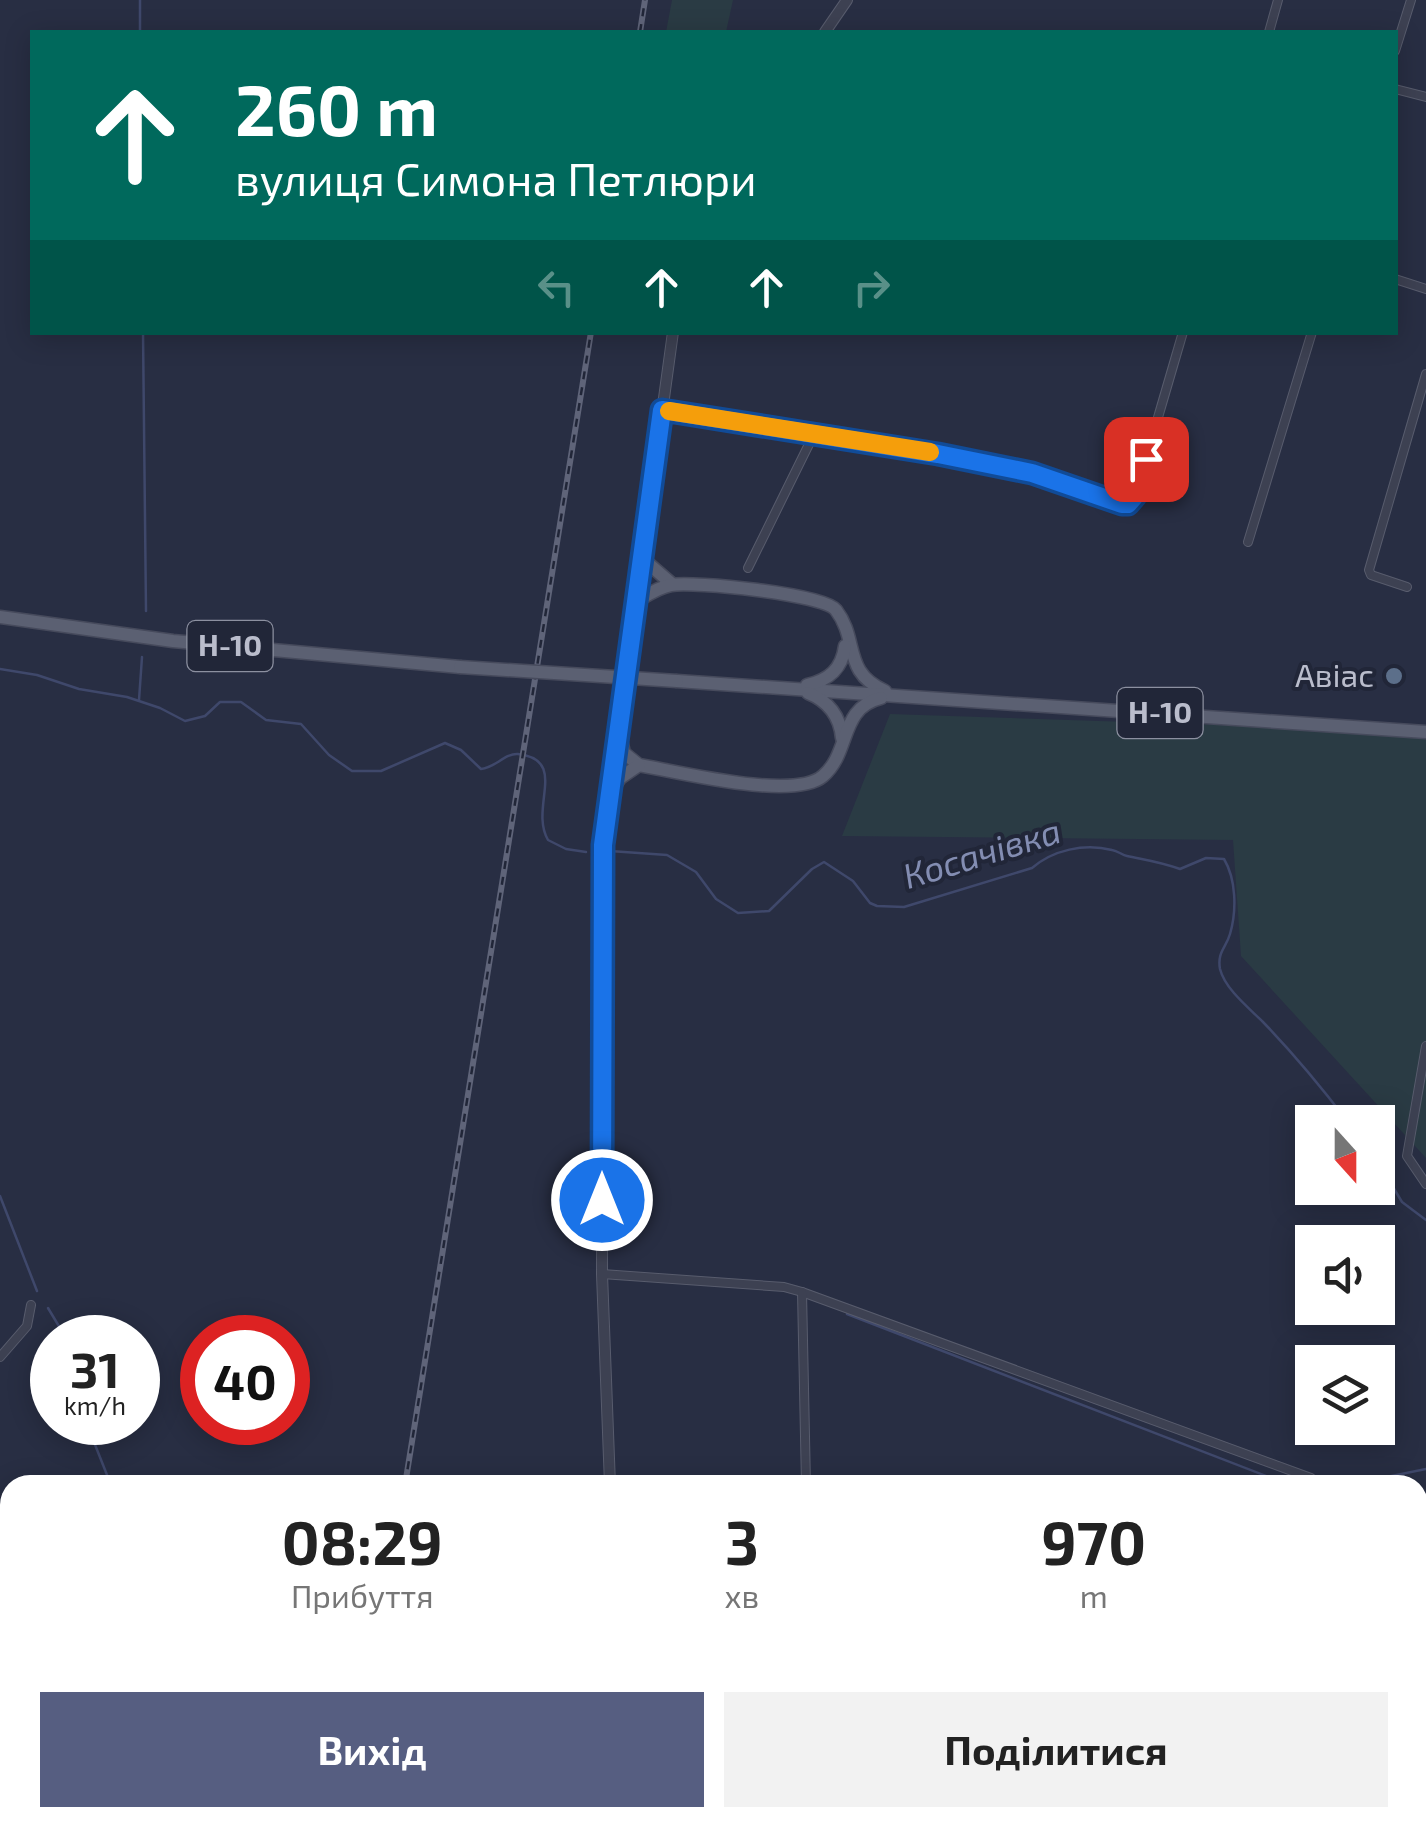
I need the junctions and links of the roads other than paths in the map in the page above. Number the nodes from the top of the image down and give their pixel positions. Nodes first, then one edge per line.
1 (847, 0) edge
2 (1278, 0) edge
3 (1411, 0) edge
4 (826, 30) edge
5 (1270, 30) edge
6 (1398, 41) edge
7 (1398, 90) edge
8 (1426, 97) edge
9 (1398, 280) edge
10 (1426, 289) edge
11 (673, 335) edge
12 (1183, 335) edge
13 (1311, 335) edge
14 (1426, 374) edge
15 (662, 410) junction
16 (815, 432) junction
17 (1248, 542) dead end
18 (642, 559) junction
19 (748, 568) dead end
20 (672, 584) junction
21 (1407, 587) dead end
22 (637, 601) junction
23 (0, 617) edge
24 (844, 624) junction
25 (797, 688) junction
26 (893, 695) junction
27 (619, 731) junction
28 (1426, 732) edge
29 (842, 740) junction
30 (639, 765) junction
31 (610, 793) junction
32 (1426, 1046) edge
33 (1416, 1102) junction
34 (1426, 1103) edge
35 (1426, 1184) edge
36 (602, 1274) junction
37 (802, 1292) junction
38 (31, 1305) dead end
39 (0, 1357) edge
40 (610, 1475) edge
41 (806, 1475) edge
42 (1303, 1475) edge

1 - 4 street
2 - 5 street
3 - 6 street
7 - 8 street
9 - 10 street
11 - 15 street
12 - 16 street
13 - 17 street
14 - 21 street
15 - 16 street
15 - 18 street
16 - 19 street
18 - 20 main road
18 - 22 street
20 - 22 main road
20 - 24 main road
22 - 27 street
23 - 25 main road, Н-10, bridge
24 - 25 main road
24 - 26 main road
25 - 26 main road, Н-10
25 - 29 main road
26 - 28 main road, Н-10
26 - 29 main road
27 - 30 main road
27 - 31 street
29 - 30 main road
30 - 31 main road
31 - 36 street
32 - 33 street
33 - 34 street
33 - 35 street
36 - 37 street
36 - 40 street
37 - 41 street
37 - 42 street
38 - 39 street

